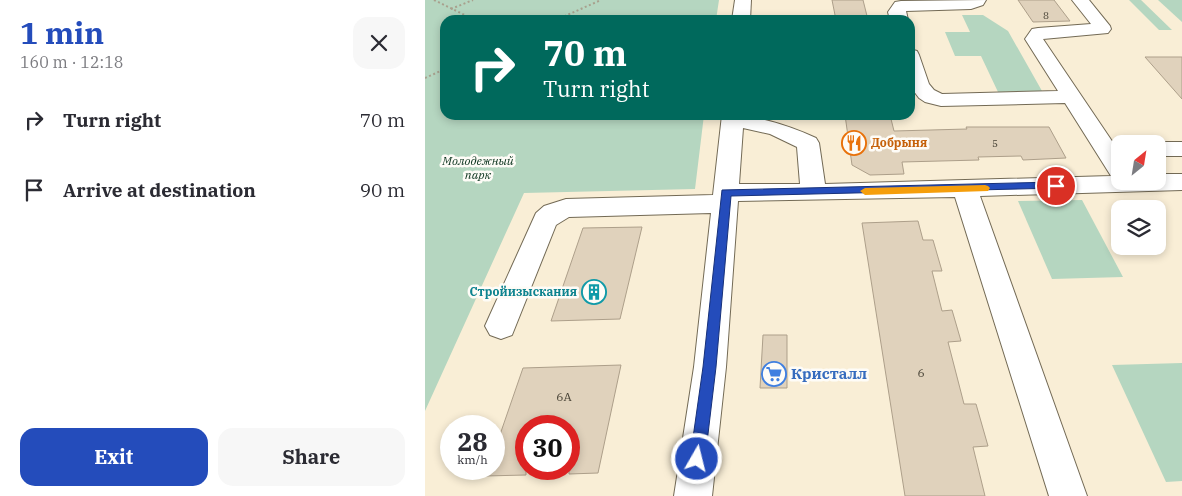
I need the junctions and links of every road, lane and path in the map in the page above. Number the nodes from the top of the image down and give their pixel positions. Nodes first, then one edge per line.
1 (433, 0) edge
2 (473, 0) edge
3 (601, 0) edge
4 (743, 0) edge
5 (978, 0) edge
6 (1080, 0) edge
7 (451, 9) junction
8 (464, 15) edge
9 (567, 15) edge
10 (742, 15) edge
11 (897, 15) edge
12 (440, 71) edge
13 (915, 71) edge
14 (425, 78) edge
15 (1072, 97) junction
16 (733, 120) edge
17 (744, 120) edge
18 (1111, 148) edge
19 (1182, 149) edge
20 (1166, 150) edge
21 (1111, 179) edge
22 (1166, 181) edge
23 (1182, 182) edge
24 (965, 189) junction
25 (813, 192) junction
26 (726, 198) junction
27 (501, 326) dead end
28 (693, 496) edge
29 (1068, 496) edge

1 - 7 path
2 - 7 path
3 - 9 path
4 - 10 street
5 - 11 street
6 - 15 street
7 - 8 path
12 - 14 path
13 - 15 street
15 - 18 street
16 - 26 street
17 - 25 street
19 - 20 street
21 - 24 street
22 - 23 street
24 - 25 street
24 - 29 street
25 - 26 street
26 - 27 street
26 - 28 street

